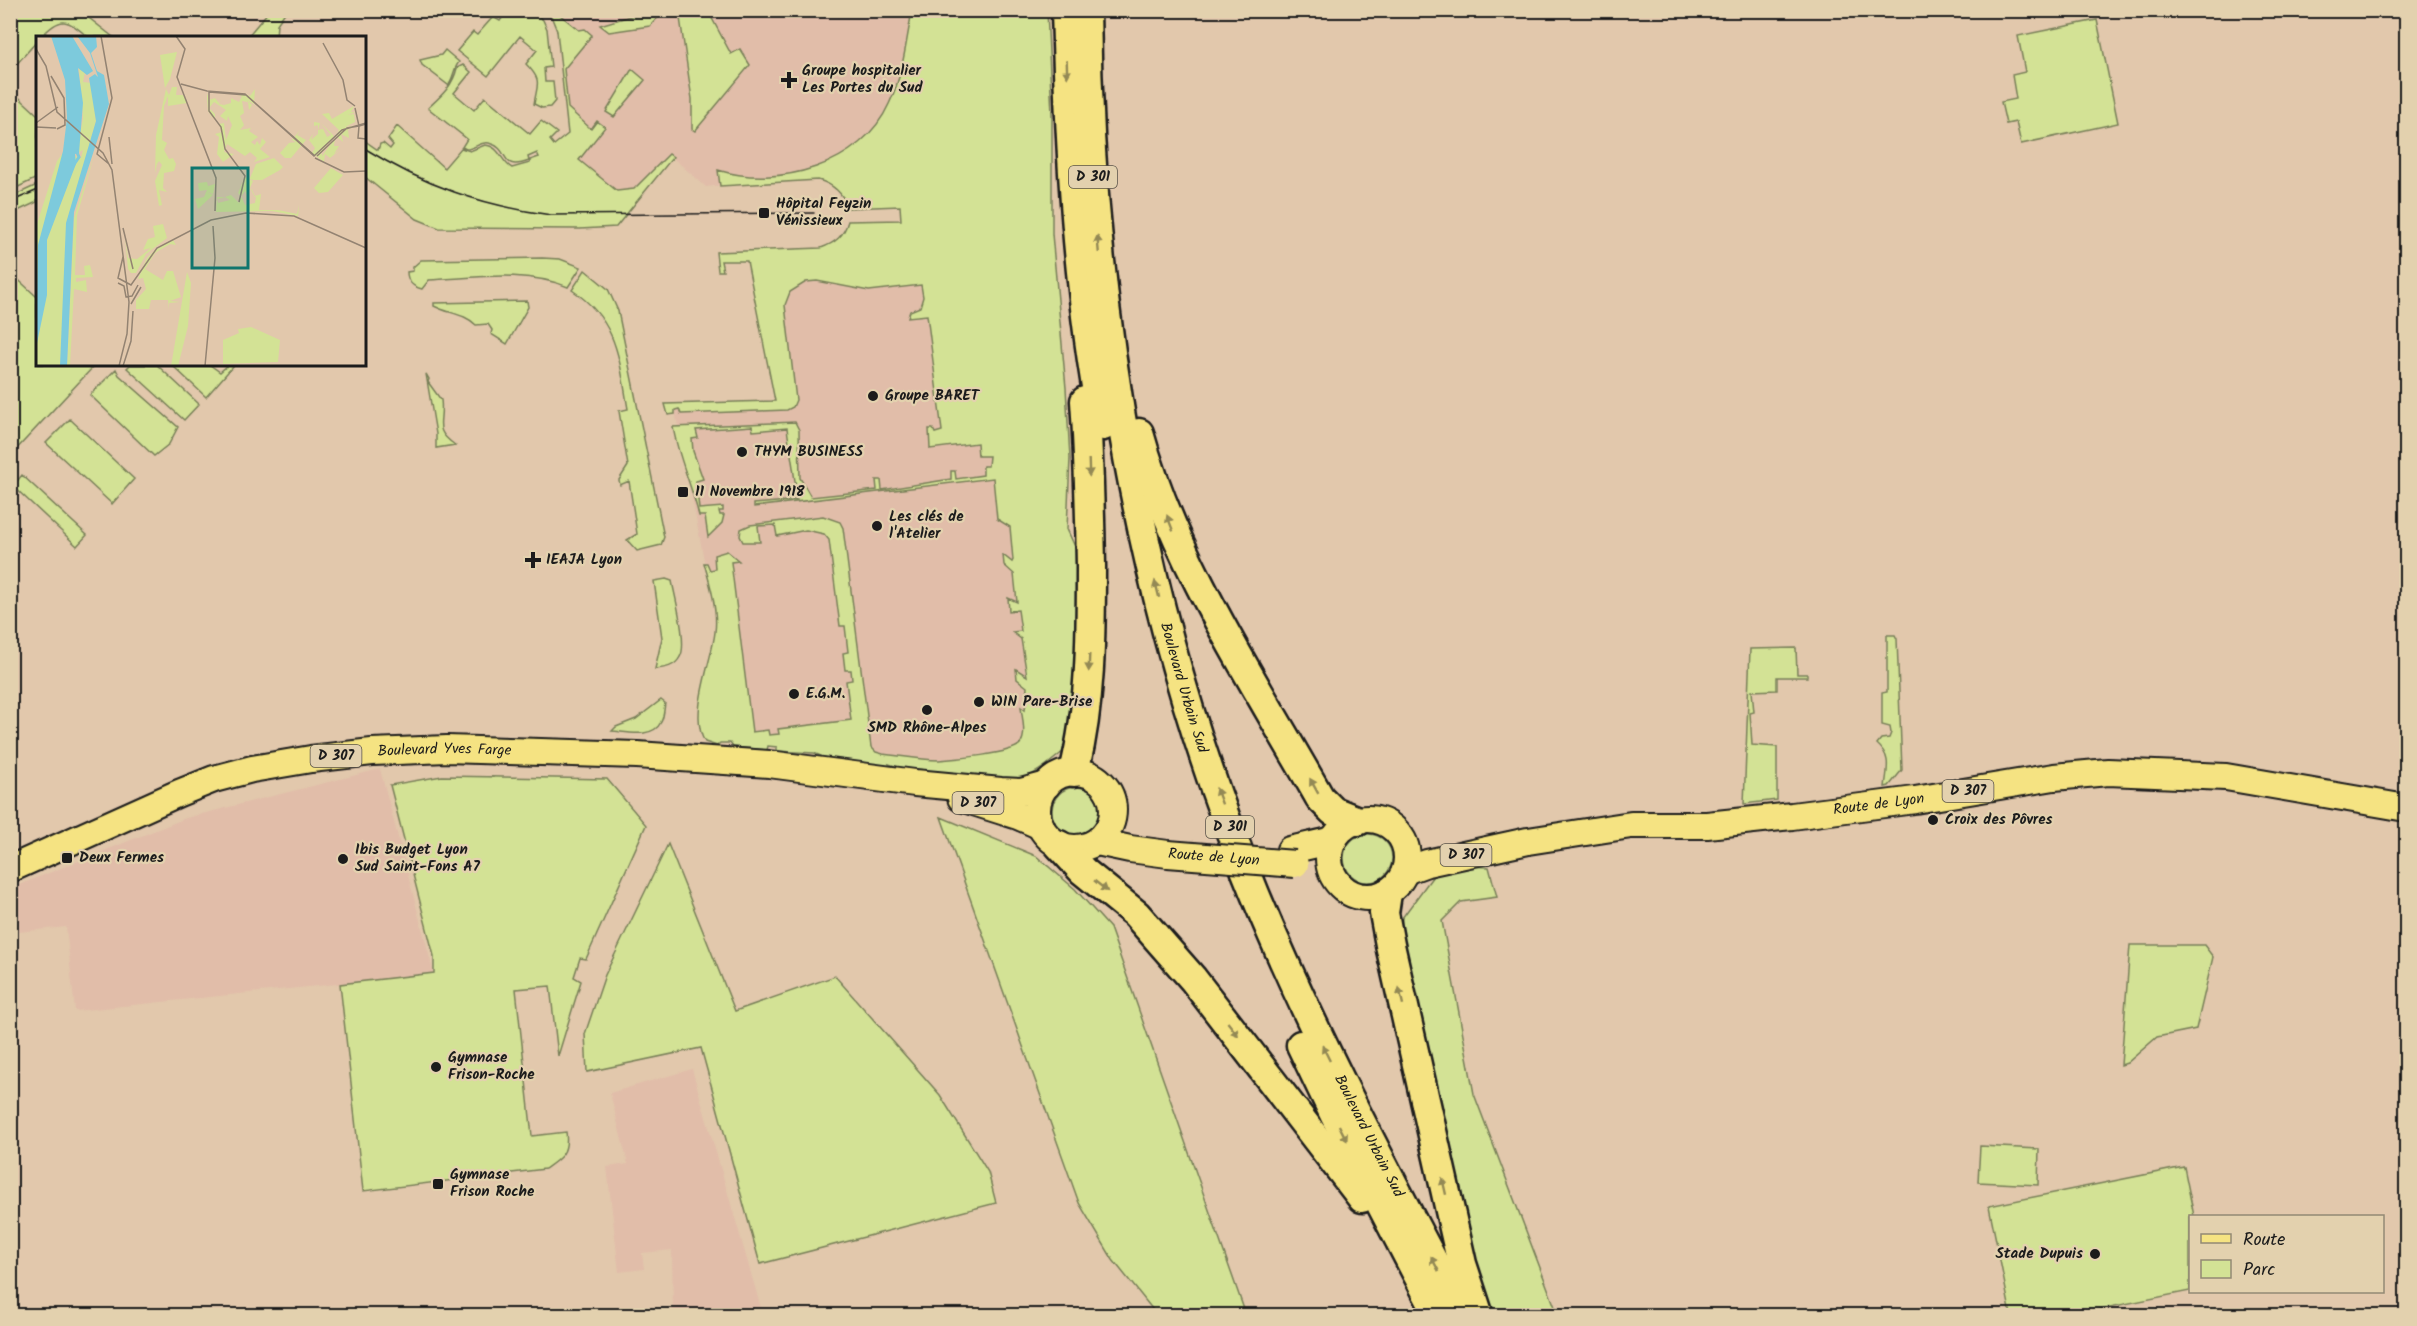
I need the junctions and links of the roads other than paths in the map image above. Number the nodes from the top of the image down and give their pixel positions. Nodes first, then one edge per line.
1 (1066, 10) edge
2 (1086, 10) edge
3 (1081, 279) junction
4 (1104, 302) junction
5 (1074, 772) junction
6 (915, 783) junction
7 (1047, 785) junction
8 (1113, 805) junction
9 (2406, 808) edge
10 (1358, 820) junction
11 (1050, 836) junction
12 (1334, 840) junction
13 (1403, 841) junction
14 (1528, 841) junction
15 (1097, 842) junction
16 (1165, 847) junction
17 (1293, 857) junction
18 (10, 869) edge
19 (1332, 871) junction
20 (1405, 871) junction
21 (1387, 893) junction
22 (1411, 1263) junction
23 (1438, 1316) edge
24 (1462, 1316) edge
25 (1479, 1316) edge

1 -> 3 highway, Boulevard Urbain Sud / D 301
4 -> 2 highway, Boulevard Urbain Sud / D 301
3 -> 5 highway
3 -> 22 highway, Boulevard Urbain Sud / D 301
10 -> 4 highway
24 -> 4 highway, Boulevard Urbain Sud / D 301
5 - 7 main road
5 - 8 main road
6 - 7 main road, D 307
6 - 11 main road, D 307
6 - 18 main road, Boulevard Yves Farge / D 307
7 - 11 main road
8 - 15 main road
8 - 16 main road, Route de Lyon
9 - 14 main road, Route de Lyon / D 307
10 - 12 main road
10 - 13 main road
11 - 15 main road
11 -> 22 highway
12 - 17 main road, Route de Lyon
12 - 19 main road
13 - 14 main road, Route de Lyon / D 307
13 - 20 main road
14 - 20 main road, Route de Lyon / D 307
15 - 16 main road, Route de Lyon
16 - 17 main road, Route de Lyon
17 - 19 main road, Route de Lyon
19 - 21 main road
20 - 21 main road
25 -> 21 highway
22 - 23 highway, Boulevard Urbain Sud / D 301

